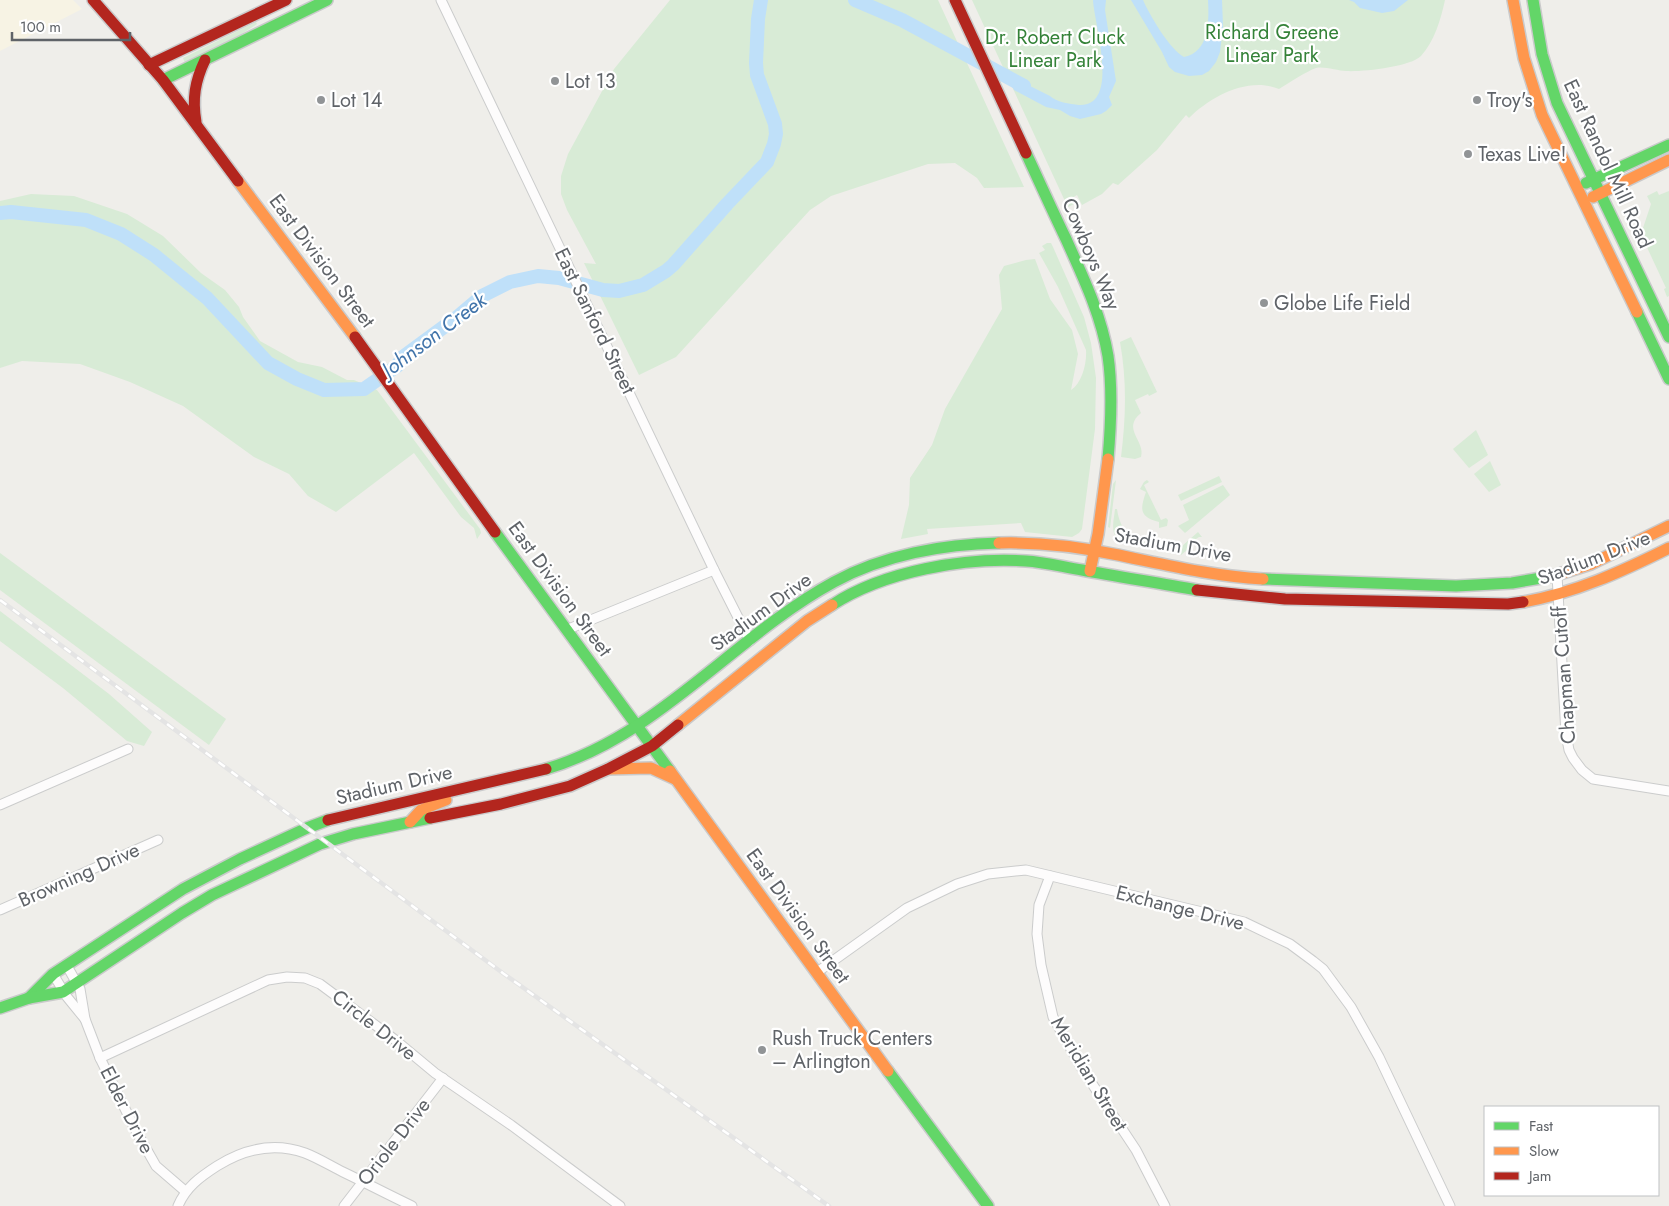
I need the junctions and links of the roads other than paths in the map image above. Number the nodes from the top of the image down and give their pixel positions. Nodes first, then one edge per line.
1 (93, 0) edge
2 (286, 0) edge
3 (326, 0) edge
4 (441, 0) edge
5 (955, 0) edge
6 (1513, 0) edge
7 (1533, 0) edge
8 (205, 60) junction
9 (149, 65) junction
10 (163, 80) junction
11 (196, 125) junction
12 (1669, 145) edge
13 (1669, 160) edge
14 (1594, 180) junction
15 (1577, 188) junction
16 (1600, 193) junction
17 (1584, 202) junction
18 (1669, 337) edge
19 (1669, 380) edge
20 (1669, 526) edge
21 (1669, 548) edge
22 (1096, 550) junction
23 (888, 561) junction
24 (714, 570) junction
25 (1090, 571) junction
26 (1557, 575) junction
27 (893, 578) junction
28 (1396, 586) junction
29 (1558, 594) junction
30 (1396, 601) junction
31 (566, 630) junction
32 (750, 641) junction
33 (638, 726) junction
34 (652, 746) junction
35 (128, 749) dead end
36 (608, 769) junction
37 (677, 780) junction
38 (480, 785) junction
39 (1669, 791) edge
40 (0, 805) edge
41 (410, 822) junction
42 (158, 840) dead end
43 (220, 870) junction
44 (1050, 876) junction
45 (0, 910) edge
46 (162, 927) junction
47 (67, 966) junction
48 (816, 973) junction
49 (54, 974) junction
50 (78, 984) junction
51 (63, 992) junction
52 (29, 998) junction
53 (0, 1008) edge
54 (85, 1019) junction
55 (100, 1058) junction
56 (443, 1078) junction
57 (363, 1182) junction
58 (185, 1191) junction
59 (178, 1206) edge
60 (344, 1206) edge
61 (412, 1206) edge
62 (620, 1206) edge
63 (988, 1206) edge
64 (1165, 1206) edge
65 (1450, 1206) edge

1 - 9 main road, East Division Street
2 - 9 main road
3 - 8 main road
4 - 24 street, East Sanford Street
5 - 22 main road, Cowboys Way
6 - 15 main road, East Randol Mill Road
7 - 14 main road, East Randol Mill Road
8 - 10 main road
8 - 11 main road
9 - 10 main road, East Division Street
10 - 11 main road, East Division Street
11 - 31 main road, East Division Street
12 - 14 main road
13 - 16 main road
14 - 15 main road
14 - 16 main road, East Randol Mill Road
15 - 17 main road, East Randol Mill Road
16 - 17 main road
16 - 18 main road, East Randol Mill Road
17 - 19 main road, East Randol Mill Road
20 - 26 main road, Stadium Drive
21 - 29 main road, Stadium Drive
22 - 23 main road, Stadium Drive
22 - 25 main road, Cowboys Way
22 - 28 main road, Stadium Drive
23 - 27 main road
23 - 32 main road, Stadium Drive
24 - 31 street
24 - 32 street, East Sanford Street
25 - 27 main road, Stadium Drive
25 - 30 main road, Stadium Drive
26 - 28 main road, Stadium Drive
26 - 29 street, Chapman Cutoff
27 - 34 main road, Stadium Drive
28 - 30 main road
29 - 30 main road, Stadium Drive
29 - 39 street, Chapman Cutoff
31 - 33 main road, East Division Street
32 - 33 main road, Stadium Drive
33 - 34 main road, East Division Street
33 - 38 main road, Stadium Drive
34 - 36 main road, Stadium Drive
34 - 37 main road, East Division Street
35 - 40 street
36 - 37 main road
36 - 41 main road, Stadium Drive
37 - 48 main road, East Division Street
38 - 41 main road
38 - 43 main road, Stadium Drive
41 - 46 main road, Stadium Drive
42 - 45 street, Browning Drive
43 - 46 main road
43 - 47 main road, Stadium Drive
44 - 48 street, Exchange Drive
44 - 64 street, Meridian Street
44 - 65 street, Exchange Drive
46 - 50 main road, Stadium Drive
47 - 49 main road, Stadium Drive
47 - 50 street, Elder Drive
48 - 63 main road, East Division Street
49 - 51 street, Elder Drive
49 - 52 main road, Stadium Drive
50 - 51 main road, Stadium Drive
50 - 54 street, Elder Drive
51 - 52 main road, Stadium Drive
51 - 54 street, Elder Drive
52 - 53 main road, Stadium Drive
54 - 55 street, Elder Drive
55 - 56 street, Circle Drive
55 - 58 street, Elder Drive
56 - 57 street, Oriole Drive
56 - 62 street, Circle Drive
57 - 58 street
57 - 60 street, Oriole Drive
57 - 61 street
58 - 59 street

